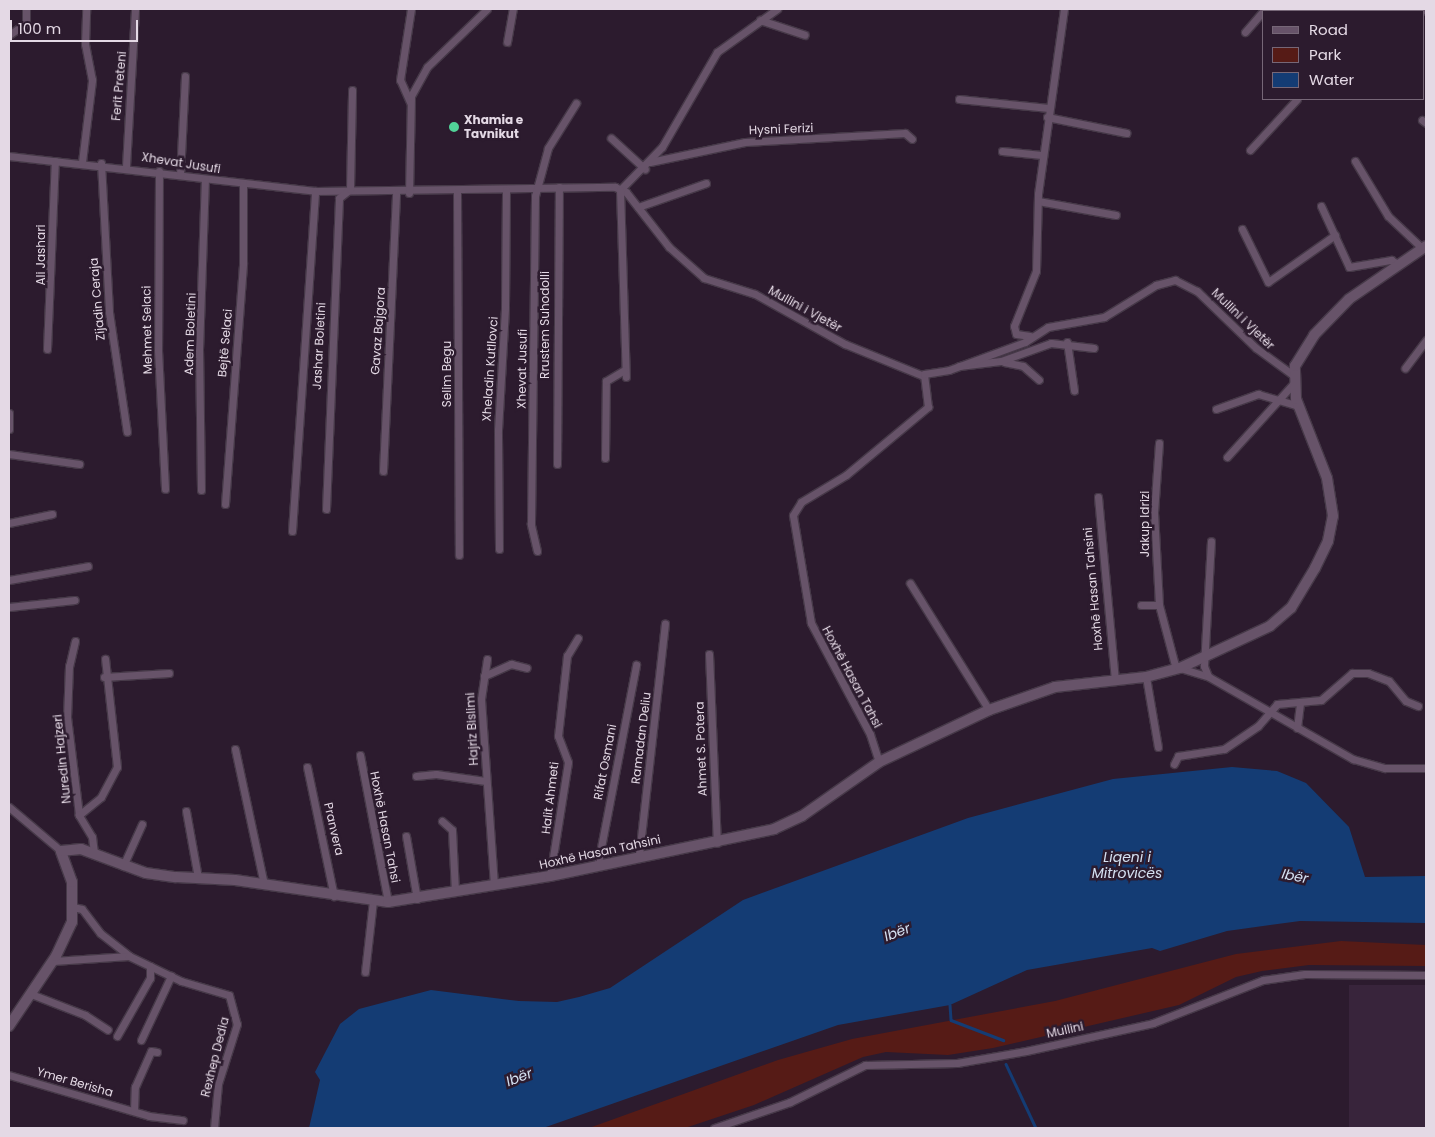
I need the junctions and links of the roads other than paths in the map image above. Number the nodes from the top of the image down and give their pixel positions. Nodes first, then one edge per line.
1 (26, 9) edge
2 (86, 9) edge
3 (135, 9) edge
4 (411, 9) edge
5 (487, 9) edge
6 (513, 9) edge
7 (777, 9) edge
8 (1064, 9) edge
9 (1262, 12) edge
10 (760, 20) junction
11 (1245, 32) dead end
12 (9, 34) edge
13 (804, 35) dead end
14 (507, 42) dead end
15 (185, 76) dead end
16 (352, 90) dead end
17 (959, 99) dead end
18 (1296, 100) edge
19 (410, 102) junction
20 (576, 103) dead end
21 (1049, 108) junction
22 (1047, 117) junction
23 (1126, 133) dead end
24 (611, 138) dead end
25 (912, 139) dead end
26 (1250, 150) dead end
27 (1002, 151) dead end
28 (1042, 155) junction
29 (9, 156) edge
30 (54, 161) junction
31 (1355, 161) dead end
32 (82, 162) junction
33 (650, 162) junction
34 (101, 163) junction
35 (126, 166) junction
36 (645, 169) junction
37 (159, 171) junction
38 (180, 174) junction
39 (205, 179) junction
40 (706, 182) dead end
41 (243, 184) junction
42 (537, 186) junction
43 (558, 187) junction
44 (350, 189) junction
45 (506, 190) junction
46 (620, 190) junction
47 (316, 191) junction
48 (458, 192) junction
49 (396, 193) junction
50 (409, 193) junction
51 (1038, 205) junction
52 (1321, 206) dead end
53 (638, 207) junction
54 (1113, 217) dead end
55 (1242, 228) dead end
56 (1335, 235) junction
57 (1424, 247) edge
58 (1398, 264) junction
59 (1030, 336) junction
60 (1426, 340) edge
61 (1067, 342) junction
62 (1094, 348) dead end
63 (47, 349) dead end
64 (1001, 361) junction
65 (958, 366) junction
66 (1405, 368) dead end
67 (924, 376) junction
68 (1293, 379) junction
69 (1039, 380) dead end
70 (1074, 390) dead end
71 (1276, 398) junction
72 (1299, 406) junction
73 (1216, 409) dead end
74 (9, 413) edge
75 (9, 429) edge
76 (127, 432) dead end
77 (1159, 443) dead end
78 (9, 454) edge
79 (1227, 457) dead end
80 (605, 458) dead end
81 (78, 464) dead end
82 (557, 464) dead end
83 (383, 471) dead end
84 (165, 489) dead end
85 (201, 490) dead end
86 (1098, 497) dead end
87 (225, 504) dead end
88 (326, 509) dead end
89 (52, 514) dead end
90 (9, 523) edge
91 (292, 531) dead end
92 (1211, 541) dead end
93 (499, 549) dead end
94 (538, 551) dead end
95 (459, 555) dead end
96 (88, 566) dead end
97 (9, 580) edge
98 (910, 583) dead end
99 (75, 600) dead end
100 (1159, 604) junction
101 (1141, 605) dead end
102 (9, 607) edge
103 (666, 623) dead end
104 (578, 638) dead end
105 (75, 641) dead end
106 (709, 654) dead end
107 (105, 658) dead end
108 (1205, 658) junction
109 (487, 659) dead end
110 (636, 665) dead end
111 (527, 668) dead end
112 (1178, 668) junction
113 (169, 672) dead end
114 (484, 676) junction
115 (104, 677) junction
116 (1146, 677) junction
117 (1209, 678) junction
118 (1115, 679) junction
119 (1300, 705) junction
120 (1418, 706) dead end
121 (989, 710) junction
122 (1269, 711) junction
123 (1297, 728) junction
124 (1158, 747) dead end
125 (235, 749) dead end
126 (360, 755) dead end
127 (878, 762) junction
128 (1174, 764) dead end
129 (307, 767) dead end
130 (1426, 768) edge
131 (416, 776) dead end
132 (486, 781) junction
133 (9, 807) edge
134 (186, 811) dead end
135 (79, 814) junction
136 (442, 821) dead end
137 (142, 824) dead end
138 (406, 836) dead end
139 (717, 843) junction
140 (61, 851) junction
141 (94, 853) junction
142 (638, 855) junction
143 (598, 864) junction
144 (123, 866) junction
145 (550, 876) junction
146 (198, 878) junction
147 (264, 884) junction
148 (494, 885) junction
149 (456, 891) junction
150 (334, 896) junction
151 (417, 899) junction
152 (372, 901) junction
153 (388, 902) junction
154 (73, 907) junction
155 (129, 956) junction
156 (53, 961) junction
157 (150, 966) junction
158 (365, 972) dead end
159 (1426, 975) edge
160 (171, 976) junction
161 (31, 994) junction
162 (9, 1026) edge
163 (108, 1030) dead end
164 (118, 1036) dead end
165 (141, 1040) dead end
166 (157, 1052) dead end
167 (9, 1075) edge
168 (134, 1111) junction
169 (183, 1120) dead end
170 (214, 1128) edge
171 (714, 1128) edge

1 - 12 street
2 - 32 street
3 - 35 street, Ferit Preteni
4 - 19 street
5 - 19 street
6 - 14 street
7 - 10 street
8 - 21 street
9 - 11 street
10 - 13 street
10 - 33 street
15 - 38 street
16 - 44 street
17 - 21 street
18 - 26 street
19 - 50 street
20 - 42 street, Xhevat Jusufi
21 - 22 street
22 - 23 street
22 - 28 street
24 - 36 street
25 - 33 street, Hysni Ferizi
27 - 28 street
28 - 51 street
29 - 30 street, Xhevat Jusufi
30 - 32 street, Xhevat Jusufi
30 - 63 street, Ali Jashari
31 - 57 street
32 - 34 street, Xhevat Jusufi
33 - 36 street
34 - 35 street, Xhevat Jusufi
34 - 76 street, Zijadin Ceraja
35 - 37 street, Xhevat Jusufi
36 - 46 street
37 - 38 street, Xhevat Jusufi
37 - 84 street, Mehmet Selaci
38 - 39 street, Xhevat Jusufi
39 - 41 street, Xhevat Jusufi
39 - 85 street, Adem Boletini
40 - 53 street
41 - 47 street, Xhevat Jusufi
41 - 87 street, Bejtë Selaci
42 - 43 street, Xhevat Jusufi
42 - 45 street, Xhevat Jusufi
42 - 94 street, Xhevat Jusufi
43 - 46 street, Xhevat Jusufi
43 - 82 street, Rrustem Suhodolli
44 - 47 street, Xhevat Jusufi
44 - 49 street, Xhevat Jusufi
44 - 88 street, Jashar Boletini
45 - 48 street, Xhevat Jusufi
45 - 93 street, Xheladin Kutllovci
46 - 53 street, Mullini i Vjetër
46 - 80 street
47 - 91 street
48 - 50 street, Xhevat Jusufi
48 - 95 street, Selim Begu
49 - 50 street, Xhevat Jusufi
49 - 83 street, Gavaz Bajgora
51 - 54 street
51 - 59 street
52 - 56 street
53 - 67 street, Mullini i Vjetër
55 - 56 street
56 - 58 street
57 - 58 street
58 - 68 street
59 - 65 street, Mullini i Vjetër
59 - 68 street, Mullini i Vjetër
60 - 66 street
61 - 62 street, Mullini i Vjetër
61 - 64 street, Mullini i Vjetër
61 - 70 street
64 - 65 street, Mullini i Vjetër
64 - 69 street, Mullini i Vjetër
65 - 67 street, Mullini i Vjetër
67 - 127 street, Hoxhë Hasan Tahsi
68 - 71 street
68 - 72 street, Hoxhë Hasan Tahsini
71 - 72 street
71 - 73 street
71 - 79 street
72 - 108 street, Hoxhë Hasan Tahsini
74 - 75 street
77 - 100 street, Jakup Idrizi
78 - 81 street
86 - 118 street, Hoxhë Hasan Tahsini
89 - 90 street
92 - 108 street
96 - 97 street
98 - 121 street
99 - 102 street
100 - 101 street
100 - 112 street, Jakup Idrizi
103 - 142 street, Ramadan Deliu
104 - 145 street, Halit Ahmeti
105 - 135 street, Nuredin Hajzeri
106 - 139 street, Ahmet S. Potera
107 - 115 street, Nuredin Hajzeri
108 - 112 street, Hoxhë Hasan Tahsini
108 - 117 street
109 - 114 street, Hajriz Bislimi
110 - 143 street, Rifat Osmani
111 - 114 street, Hajriz Bislimi
112 - 116 street, Hoxhë Hasan Tahsini
112 - 117 street
113 - 115 street
114 - 132 street, Hajriz Bislimi
115 - 135 street, Nuredin Hajzeri
116 - 118 street, Hoxhë Hasan Tahsini
116 - 124 street
117 - 122 street
118 - 121 street, Hoxhë Hasan Tahsini
119 - 120 street
119 - 122 street
119 - 123 street
121 - 127 street, Hoxhë Hasan Tahsini
122 - 123 street
122 - 128 street
123 - 130 street
125 - 147 street
126 - 153 street, Hoxhë Hasan Tahsi
127 - 139 street, Hoxhë Hasan Tahsini
129 - 150 street, Pranvera
131 - 132 street, Hajriz Bislimi
132 - 148 street, Hajriz Bislimi
133 - 140 street
134 - 146 street
135 - 141 street, Nuredin Hajzeri
136 - 149 street
137 - 144 street
138 - 151 street, Hoxhë Hasan Tahsi
139 - 142 street, Hoxhë Hasan Tahsini
140 - 141 street, Hoxhë Hasan Tahsini
140 - 154 street
141 - 144 street, Hoxhë Hasan Tahsini
142 - 143 street, Hoxhë Hasan Tahsini
143 - 145 street, Hoxhë Hasan Tahsini
144 - 146 street, Hoxhë Hasan Tahsini
145 - 148 street, Hoxhë Hasan Tahsini
146 - 147 street, Hoxhë Hasan Tahsini
147 - 150 street, Hoxhë Hasan Tahsini
148 - 149 street, Hoxhë Hasan Tahsini
149 - 151 street, Hoxhë Hasan Tahsini
150 - 152 street, Hoxhë Hasan Tahsini
151 - 153 street, Hoxhë Hasan Tahsini
152 - 153 street, Hoxhë Hasan Tahsini
152 - 158 street
154 - 155 street, Rexhep Dedia
154 - 156 street
155 - 156 street, Rexhep Dedia
155 - 157 street, Rexhep Dedia
156 - 161 street
157 - 160 street, Rexhep Dedia
157 - 164 street
159 - 171 street, Mullini
160 - 165 street
160 - 170 street, Rexhep Dedia
161 - 162 street
161 - 163 street
166 - 168 street
167 - 168 street, Ymer Berisha
168 - 169 street, Ymer Berisha

